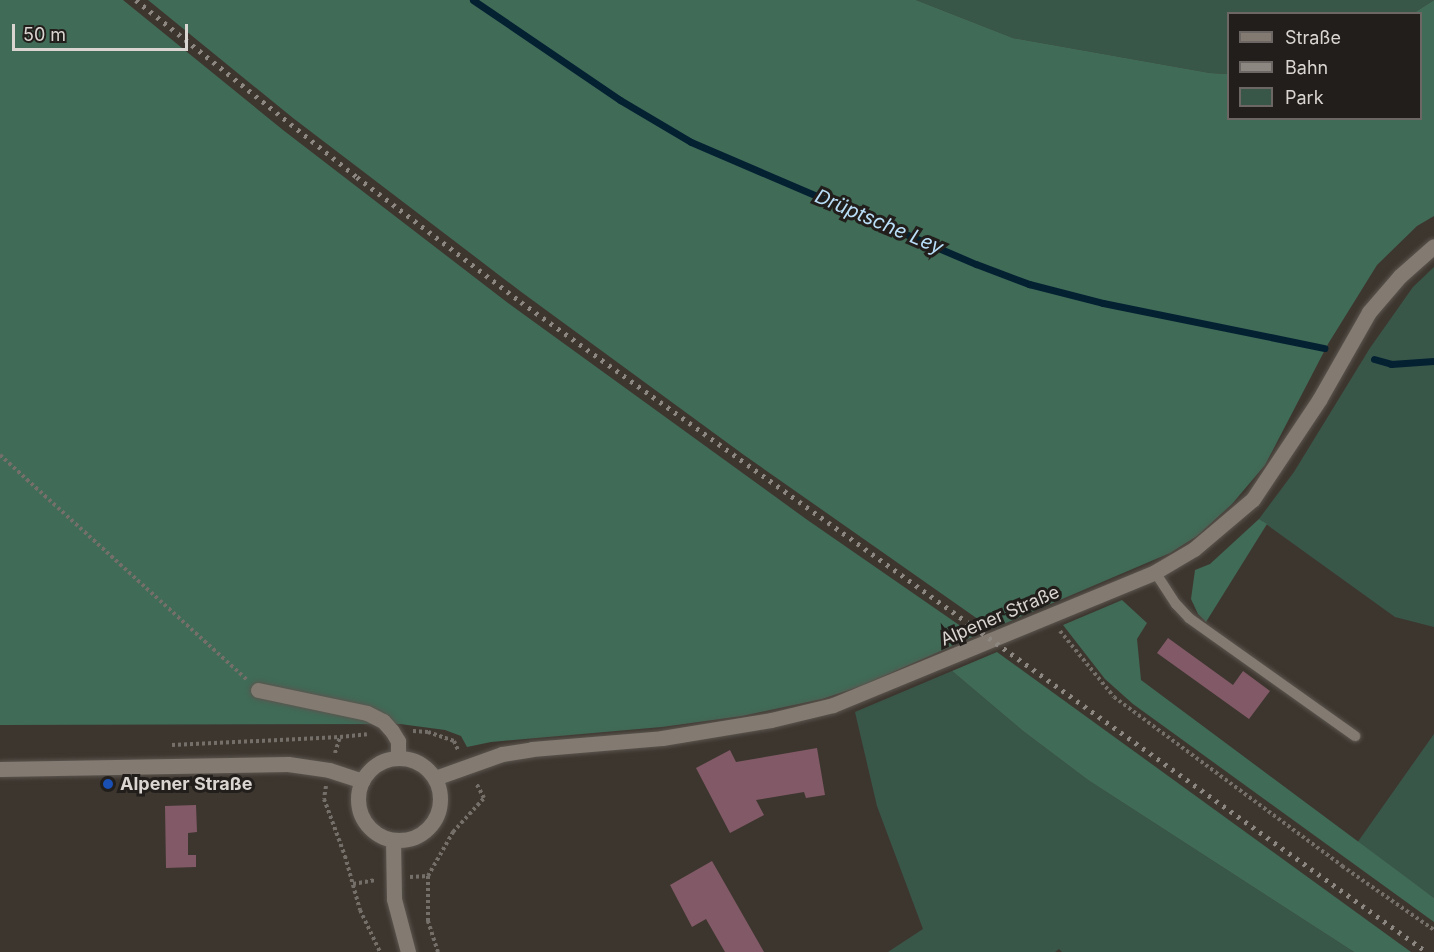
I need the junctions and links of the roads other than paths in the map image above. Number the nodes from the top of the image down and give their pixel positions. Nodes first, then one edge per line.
1 (1434, 246) edge
2 (1155, 572) junction
3 (258, 690) road end
4 (1355, 736) dead end
5 (398, 757) junction
6 (0, 769) edge
7 (435, 778) junction
8 (362, 781) junction
9 (393, 840) junction
10 (408, 952) edge

1 - 2 street, Alpener Straße
2 - 4 lane
2 - 7 street, Alpener Straße
3 - 5 street
5 - 7 street
5 - 8 street
6 - 8 street
7 - 9 street
8 - 9 street
9 - 10 street

